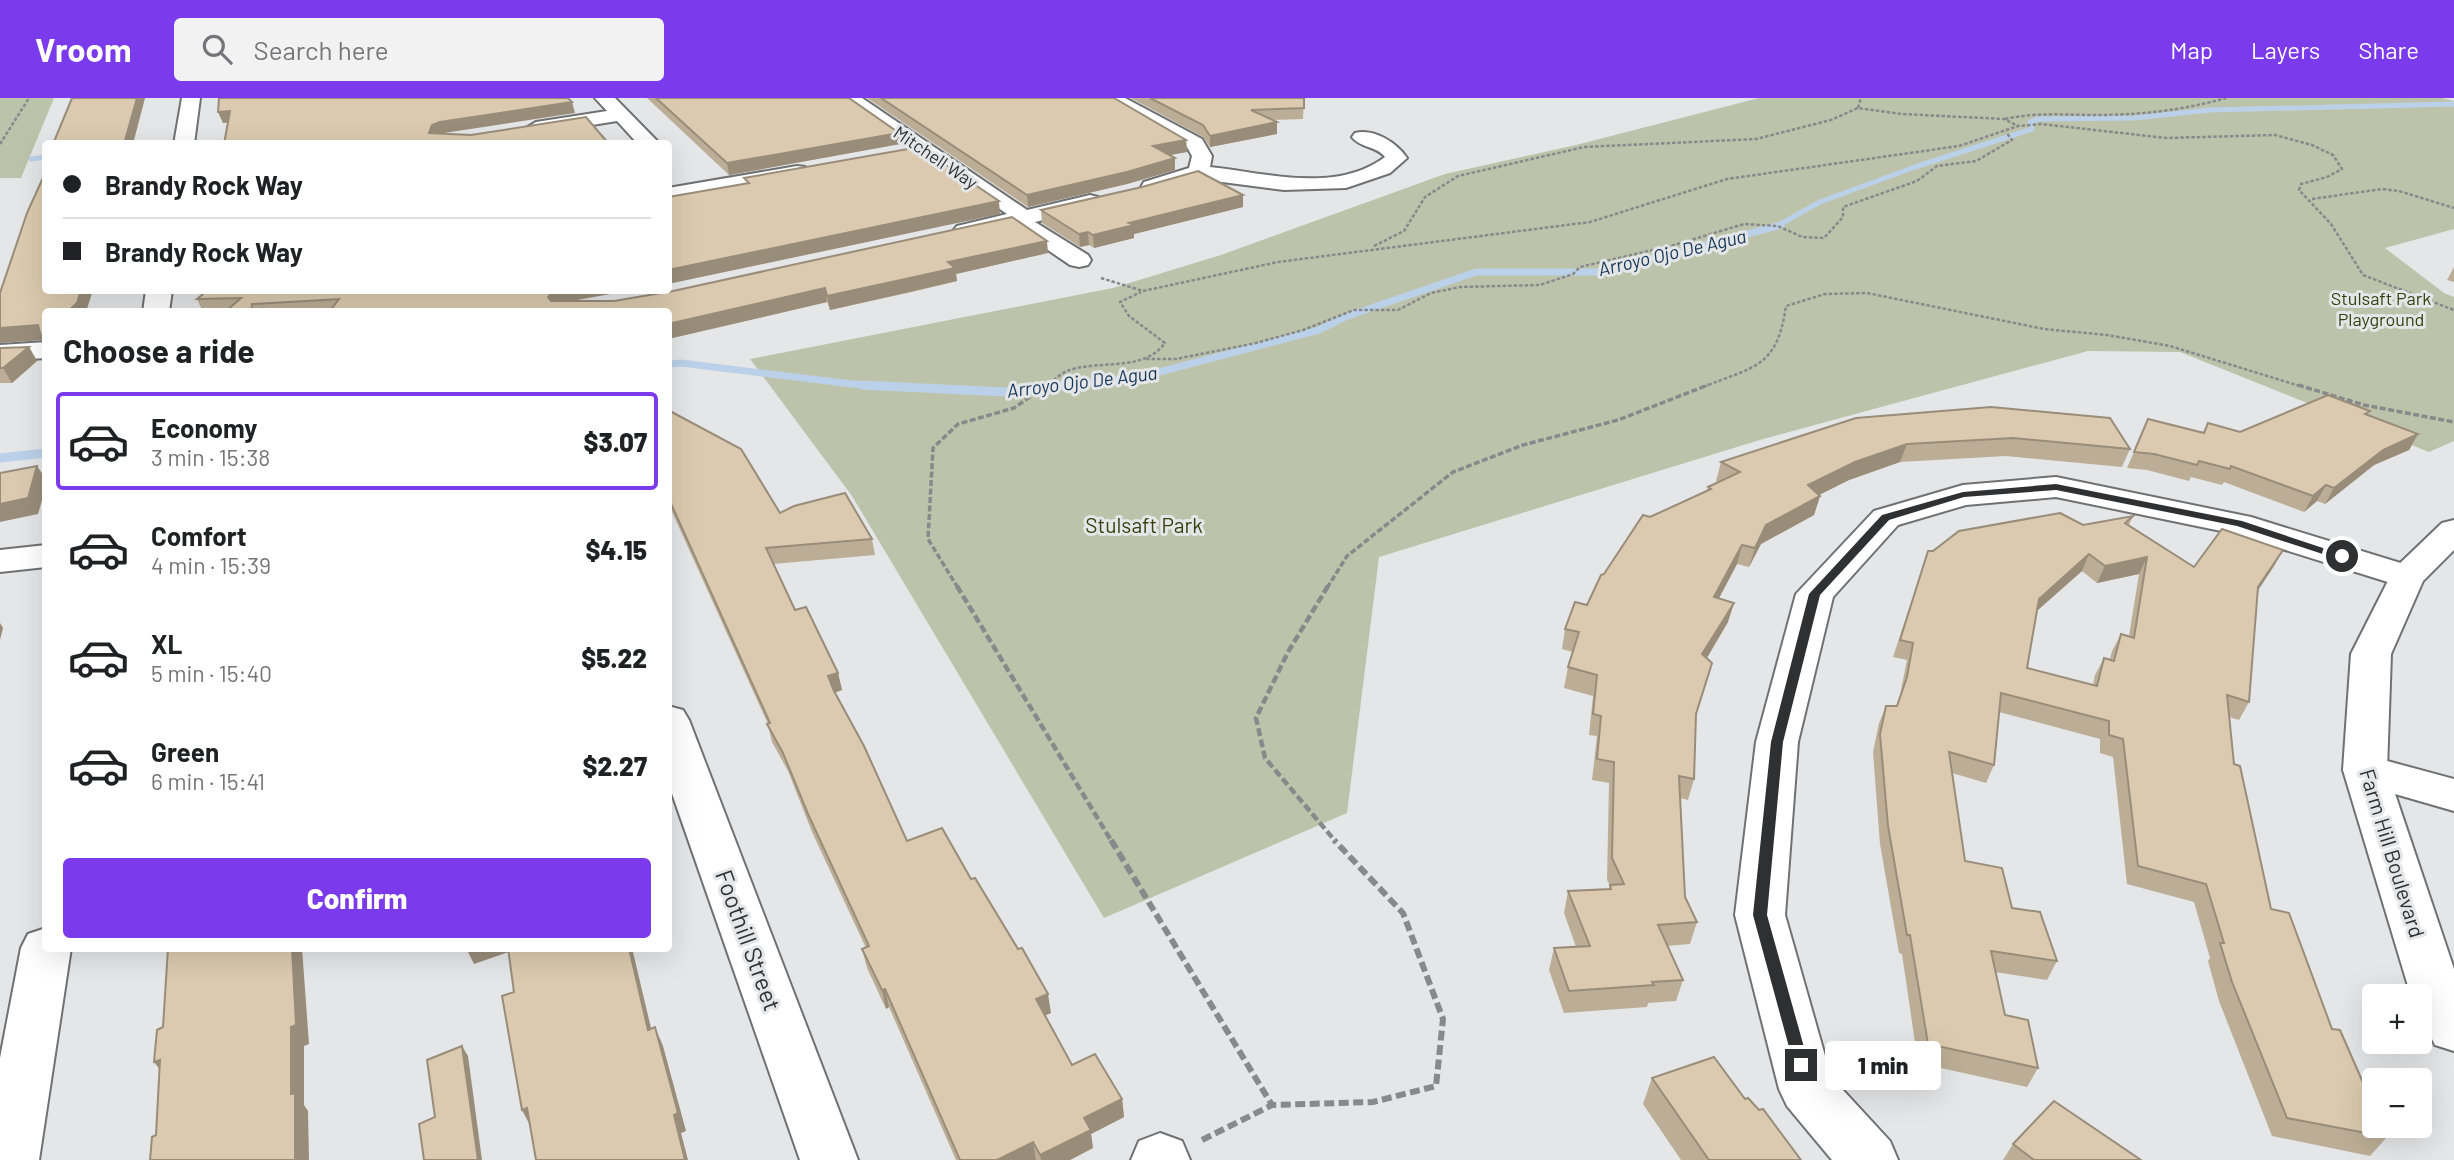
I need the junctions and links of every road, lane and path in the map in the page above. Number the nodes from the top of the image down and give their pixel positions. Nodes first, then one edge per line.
1 (29, 98) edge
2 (603, 98) edge
3 (849, 98) edge
4 (1111, 98) edge
5 (1861, 98) edge
6 (2226, 98) edge
7 (195, 101) edge
8 (1858, 108) junction
9 (621, 115) junction
10 (2004, 119) junction
11 (2018, 126) junction
12 (2006, 131) junction
13 (513, 132) edge
14 (1362, 137) dead end
15 (185, 140) edge
16 (646, 140) edge
17 (0, 145) edge
18 (924, 149) junction
19 (891, 155) edge
20 (813, 169) edge
21 (676, 170) dead end
22 (1198, 173) junction
23 (696, 190) junction
24 (1134, 192) edge
25 (672, 194) edge
26 (1109, 198) edge
27 (2311, 200) junction
28 (2454, 208) edge
29 (1021, 217) junction
30 (948, 234) edge
31 (1367, 248) junction
32 (1079, 260) joint
33 (1143, 292) junction
34 (2454, 310) edge
35 (42, 350) edge
36 (0, 353) edge
37 (1145, 359) junction
38 (2454, 422) edge
39 (2454, 530) edge
40 (42, 556) edge
41 (0, 561) edge
42 (2407, 576) junction
43 (672, 731) edge
44 (2365, 770) junction
45 (2454, 795) edge
46 (45, 952) edge
47 (2454, 1029) edge
48 (1272, 1105) junction
49 (10, 1160) edge
50 (829, 1160) edge
51 (1160, 1160) edge
52 (1869, 1160) edge

1 - 17 path
2 - 9 street
3 - 18 street, Mitchell Way
4 - 22 street
5 - 8 path
6 - 10 path
7 - 15 street
8 - 10 path
8 - 31 path
9 - 13 street
9 - 16 street
10 - 11 path
11 - 12 path
11 - 27 path
12 - 31 path
12 - 37 path
14 - 22 street
18 - 19 street
18 - 29 street, Mitchell Way
20 - 23 street
21 - 23 street
22 - 24 street
23 - 25 street
26 - 29 street
27 - 28 path
27 - 34 path
29 - 30 street
29 - 32 street, Mitchell Way
31 - 33 path
32 - 33 path
33 - 37 path
35 - 36 street
37 - 48 path
38 - 48 path
39 - 42 street, Farm Hill Boulevard
40 - 41 street
42 - 44 street, Farm Hill Boulevard
42 - 52 street
43 - 50 street, Foothill Street
44 - 45 street
44 - 47 street, Farm Hill Boulevard
46 - 49 street
48 - 51 path

